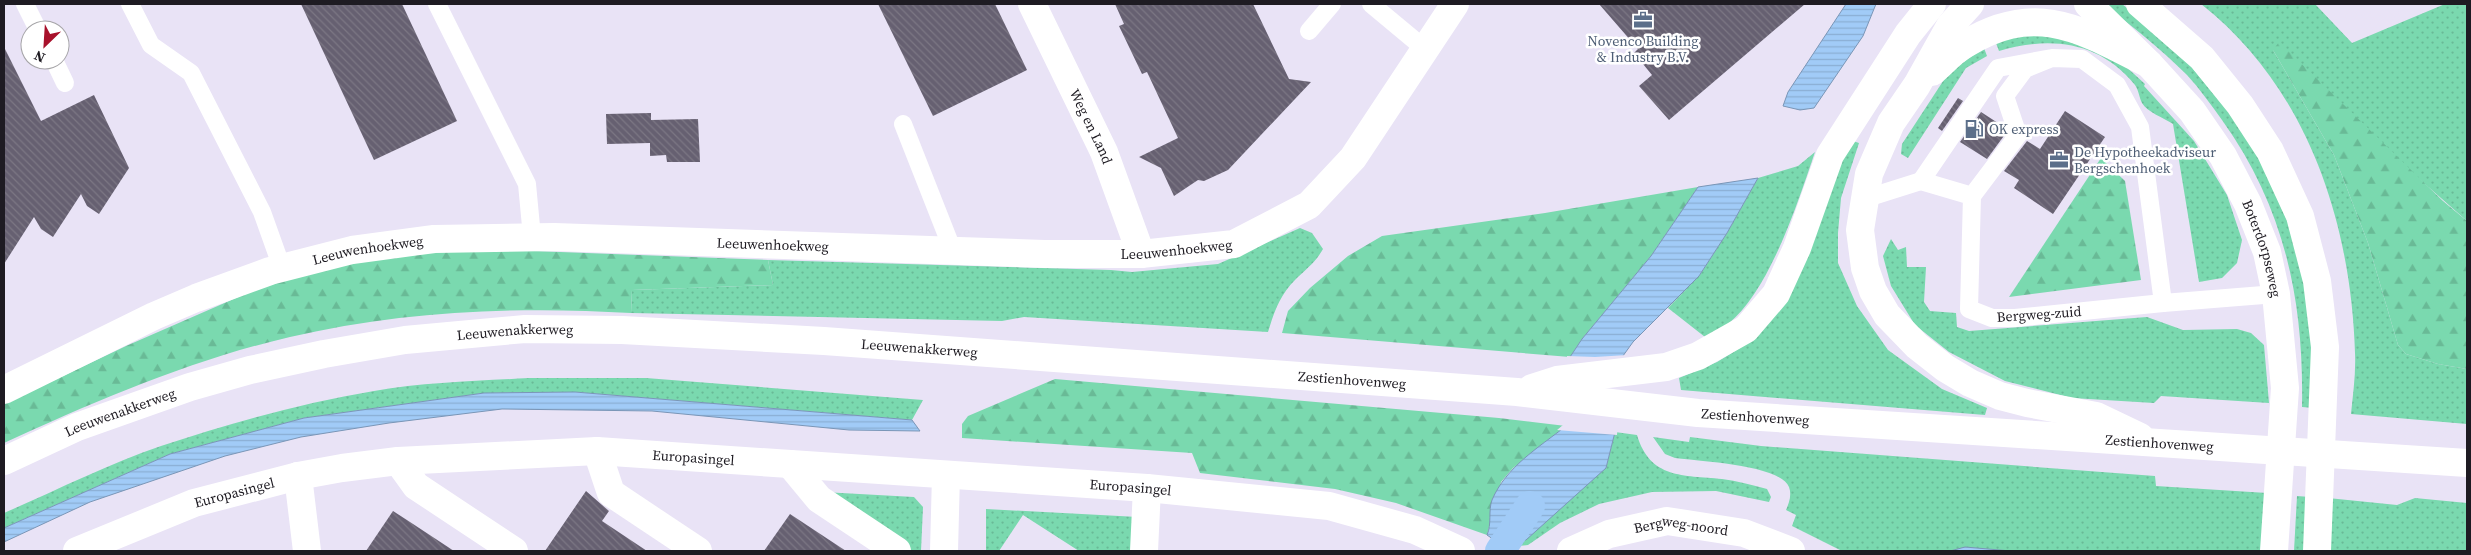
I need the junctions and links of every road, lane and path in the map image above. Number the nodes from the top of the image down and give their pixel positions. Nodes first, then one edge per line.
1 (25, 4) edge
2 (130, 4) edge
3 (437, 4) edge
4 (1032, 4) edge
5 (1332, 4) edge
6 (1371, 4) edge
7 (1455, 4) edge
8 (1932, 4) edge
9 (1970, 4) edge
10 (2088, 4) edge
11 (2140, 4) edge
12 (33, 20) edge
13 (1309, 30) dead end
14 (1425, 49) junction
15 (2052, 58) junction
16 (2149, 64) junction
17 (59, 70) edge
18 (65, 83) dead end
19 (1917, 85) junction
20 (904, 124) dead end
21 (1921, 181) junction
22 (1972, 196) junction
23 (1864, 199) junction
24 (532, 238) junction
25 (953, 251) junction
26 (1141, 254) junction
27 (282, 268) junction
28 (2276, 294) junction
29 (2164, 303) junction
30 (1045, 357) joint
31 (4, 390) edge
32 (1517, 392) junction
33 (2159, 443) junction
34 (597, 451) junction
35 (4, 461) edge
36 (398, 461) junction
37 (2467, 463) edge
38 (790, 464) junction
39 (946, 475) junction
40 (298, 476) junction
41 (1148, 488) junction
42 (78, 551) edge
43 (307, 551) edge
44 (514, 551) edge
45 (698, 551) edge
46 (897, 551) edge
47 (944, 551) edge
48 (1144, 551) edge
49 (1461, 551) edge
50 (1571, 551) edge
51 (1791, 551) edge
52 (2274, 551) edge
53 (2317, 551) edge

1 - 12 lane
2 - 27 lane
3 - 24 lane
4 - 26 main road, Weg en Land
5 - 13 lane
6 - 14 lane
7 - 14 main road, Leeuwenhoekweg
8 - 32 main road
9 - 19 main road
10 - 16 main road, Boterdorpseweg
11 - 53 main road
14 - 26 main road, Leeuwenhoekweg
15 - 21 lane
15 - 22 lane
15 - 29 lane
16 - 19 main road
16 - 28 main road, Boterdorpseweg
17 - 18 lane
19 - 23 main road
20 - 25 lane
21 - 22 lane
21 - 23 lane
22 - 29 lane, Bergweg-zuid
23 - 33 main road
24 - 25 main road, Leeuwenhoekweg
24 - 27 main road, Leeuwenhoekweg
25 - 26 main road, Leeuwenhoekweg
27 - 31 main road, Leeuwenhoekweg
28 - 29 lane, Bergweg-zuid
28 - 52 main road, Boterdorpseweg
30 - 32 main road, Zestienhovenweg
30 - 35 main road, Leeuwenakkerweg
32 - 33 main road, Zestienhovenweg
33 - 37 main road, Zestienhovenweg
34 - 36 main road, Europasingel
34 - 38 main road, Europasingel
34 - 45 main road
36 - 40 main road, Europasingel
36 - 44 main road
38 - 39 main road, Europasingel
38 - 46 main road
39 - 41 main road, Europasingel
39 - 47 main road
40 - 42 main road, Europasingel
40 - 43 main road
41 - 48 main road
41 - 49 main road, Europasingel
50 - 51 main road, Bergweg-noord

